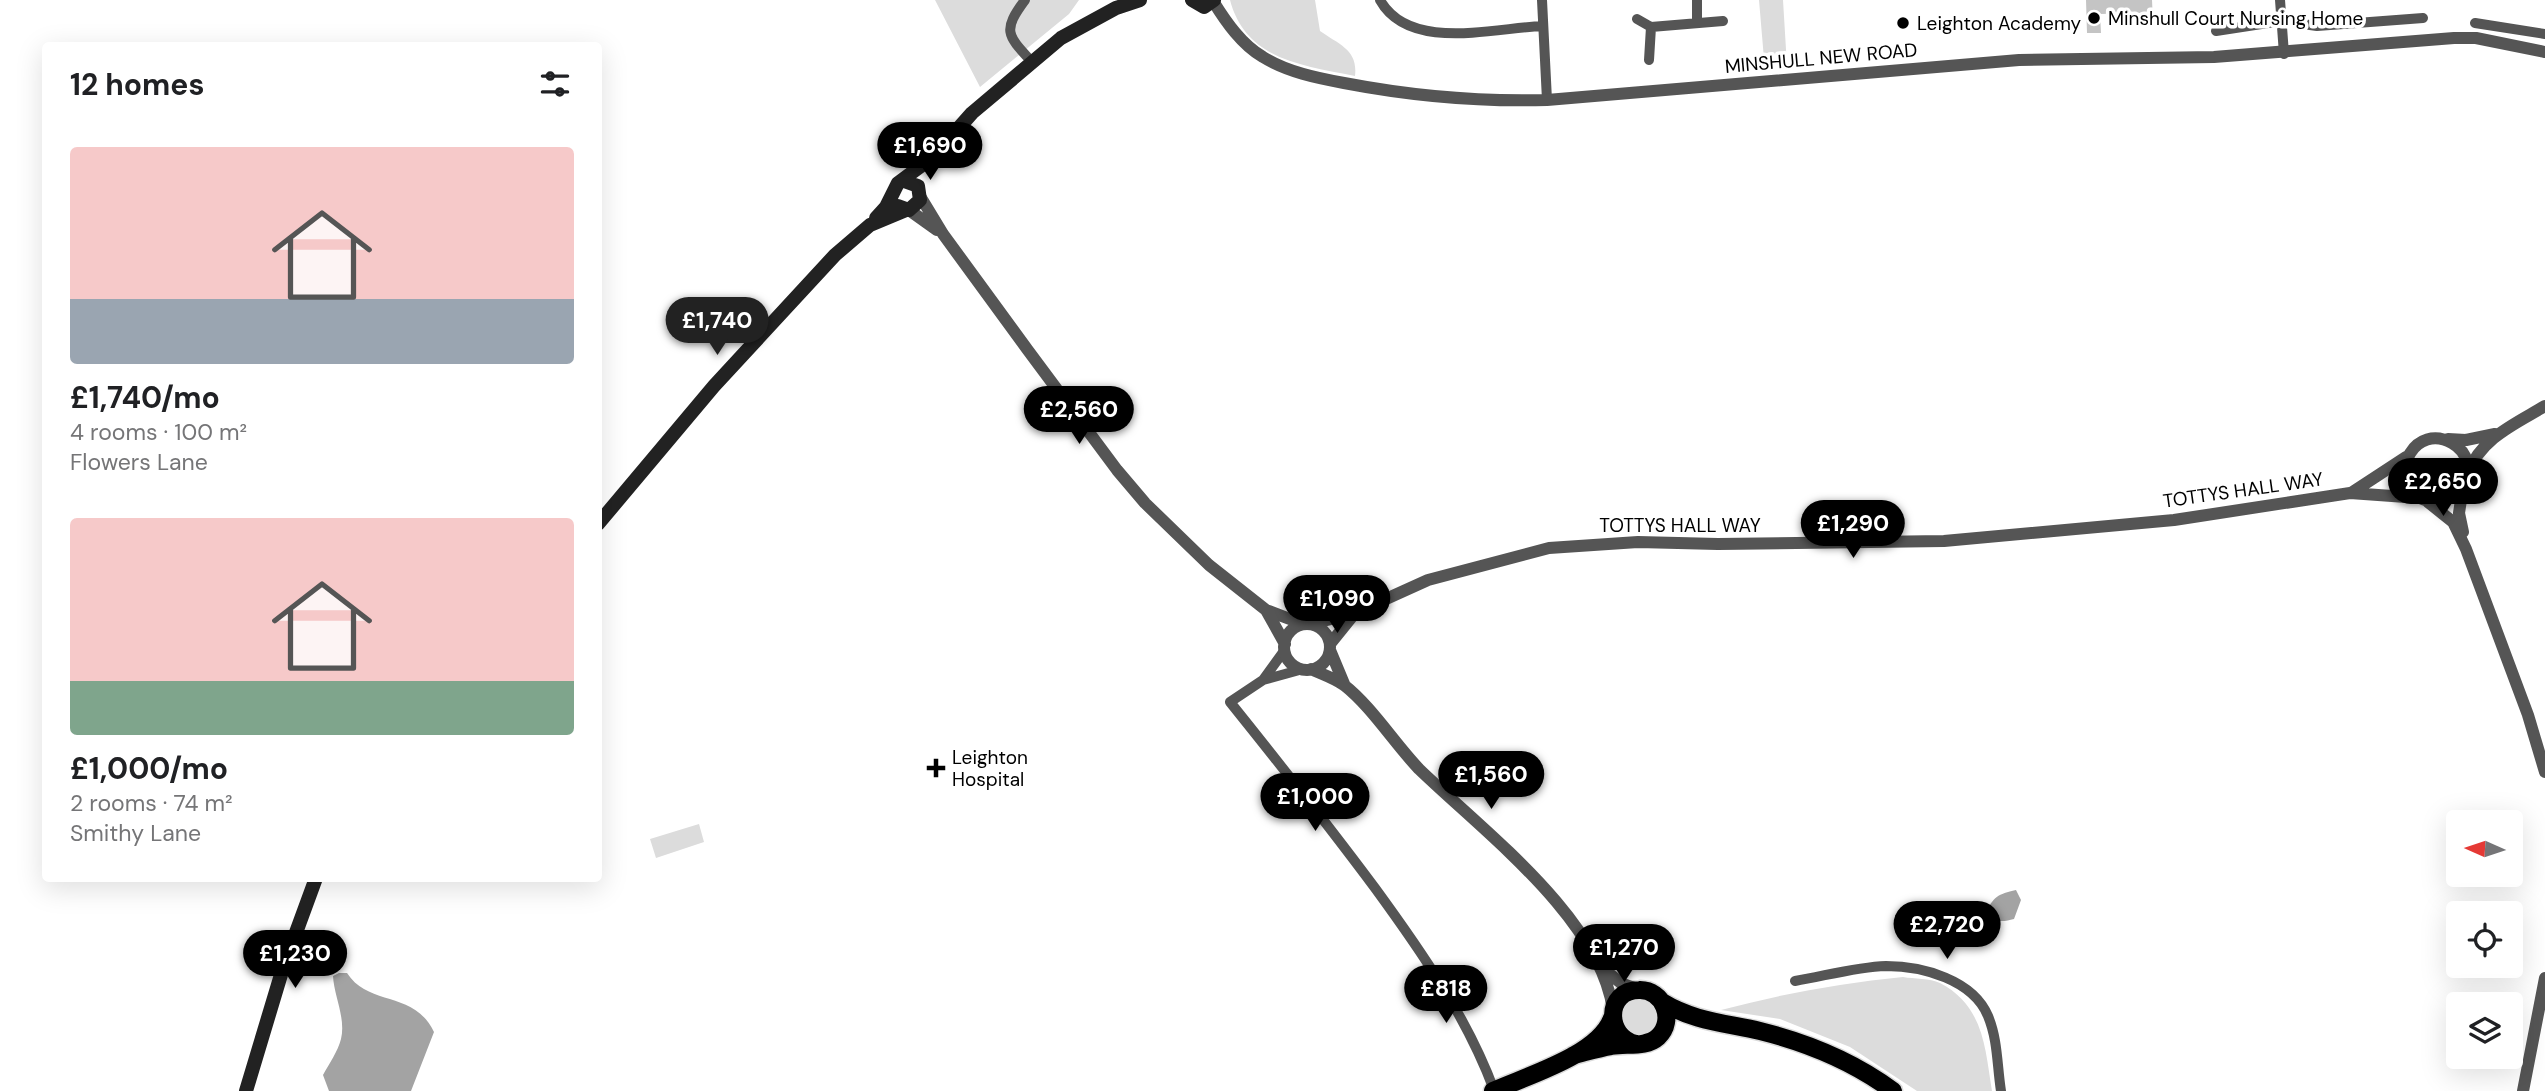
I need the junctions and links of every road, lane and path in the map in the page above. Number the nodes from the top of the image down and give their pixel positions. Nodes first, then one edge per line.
1 (1026, 0) edge
2 (1140, 0) edge
3 (1192, 0) edge
4 (1380, 0) edge
5 (1542, 0) edge
6 (1697, 0) edge
7 (2280, 0) edge
8 (1214, 1) edge
9 (2416, 16) dead end
10 (1637, 19) dead end
11 (1723, 21) dead end
12 (2281, 21) junction
13 (1697, 22) junction
14 (2474, 23) dead end
15 (1542, 26) junction
16 (1651, 27) junction
17 (2216, 31) dead end
18 (2545, 32) edge
19 (2545, 52) edge
20 (2284, 54) junction
21 (1649, 60) dead end
22 (1032, 62) junction
23 (1548, 100) junction
24 (933, 157) junction
25 (904, 181) junction
26 (920, 194) junction
27 (892, 196) junction
28 (907, 210) junction
29 (870, 225) junction
30 (943, 234) junction
31 (2545, 406) edge
32 (2499, 433) junction
33 (2440, 439) junction
34 (2406, 457) junction
35 (2465, 481) junction
36 (2350, 493) junction
37 (2424, 500) junction
38 (602, 519) edge
39 (2466, 549) junction
40 (1266, 610) junction
41 (1355, 612) junction
42 (1307, 624) junction
43 (1330, 647) junction
44 (1284, 648) junction
45 (1307, 669) junction
46 (1263, 680) junction
47 (1345, 686) junction
48 (2545, 772) edge
49 (315, 882) edge
50 (1599, 966) junction
51 (2545, 978) edge
52 (1795, 981) dead end
53 (1637, 989) junction
54 (1662, 1002) junction
55 (1613, 1014) junction
56 (1708, 1022) junction
57 (1663, 1031) junction
58 (1636, 1044) junction
59 (1574, 1055) junction
60 (246, 1091) edge
61 (1494, 1091) edge
62 (1894, 1091) edge
63 (2001, 1091) edge
64 (2522, 1091) edge

1 - 22 street
2 - 22 main road
3 - 8 main road
4 - 15 street
5 - 15 street
6 - 13 street
7 - 12 street
8 - 23 street, MINSHULL NEW ROAD
9 - 12 street
10 - 16 street
11 - 13 street
12 - 17 street
12 - 20 street
13 - 16 street
14 - 18 street
15 - 23 street
16 - 21 street
19 - 20 street, MINSHULL NEW ROAD
20 - 23 street, MINSHULL NEW ROAD
22 - 24 main road
24 - 25 main road
24 - 26 main road
25 - 26 main road
25 - 27 main road
26 - 28 main road
26 - 30 street
27 - 28 main road
27 - 29 main road
28 - 29 main road
28 - 30 street
29 - 38 main road
30 - 40 street
31 - 32 street
32 - 33 street
32 - 35 street
33 - 34 street
33 - 35 street
34 - 36 street, TOTTYS HALL WAY
34 - 37 street
35 - 37 street
35 - 39 street
36 - 37 street, TOTTYS HALL WAY
36 - 41 street, TOTTYS HALL WAY
37 - 39 street
39 - 48 street
40 - 42 street
40 - 44 street
41 - 42 street, TOTTYS HALL WAY
41 - 43 street, TOTTYS HALL WAY
42 - 43 street
42 - 44 street
43 - 45 street
43 - 47 street
44 - 45 street
44 - 46 street
45 - 46 street
45 - 47 street
46 - 61 street
47 - 50 street
49 - 60 main road
50 - 53 street
50 - 55 street
51 - 64 street
52 - 63 street
53 - 54 highway
53 - 55 highway
54 - 56 highway
54 - 57 highway
55 - 58 highway
55 - 59 highway
56 - 57 highway
56 - 62 highway
57 - 58 highway
58 - 59 highway
59 - 61 highway

